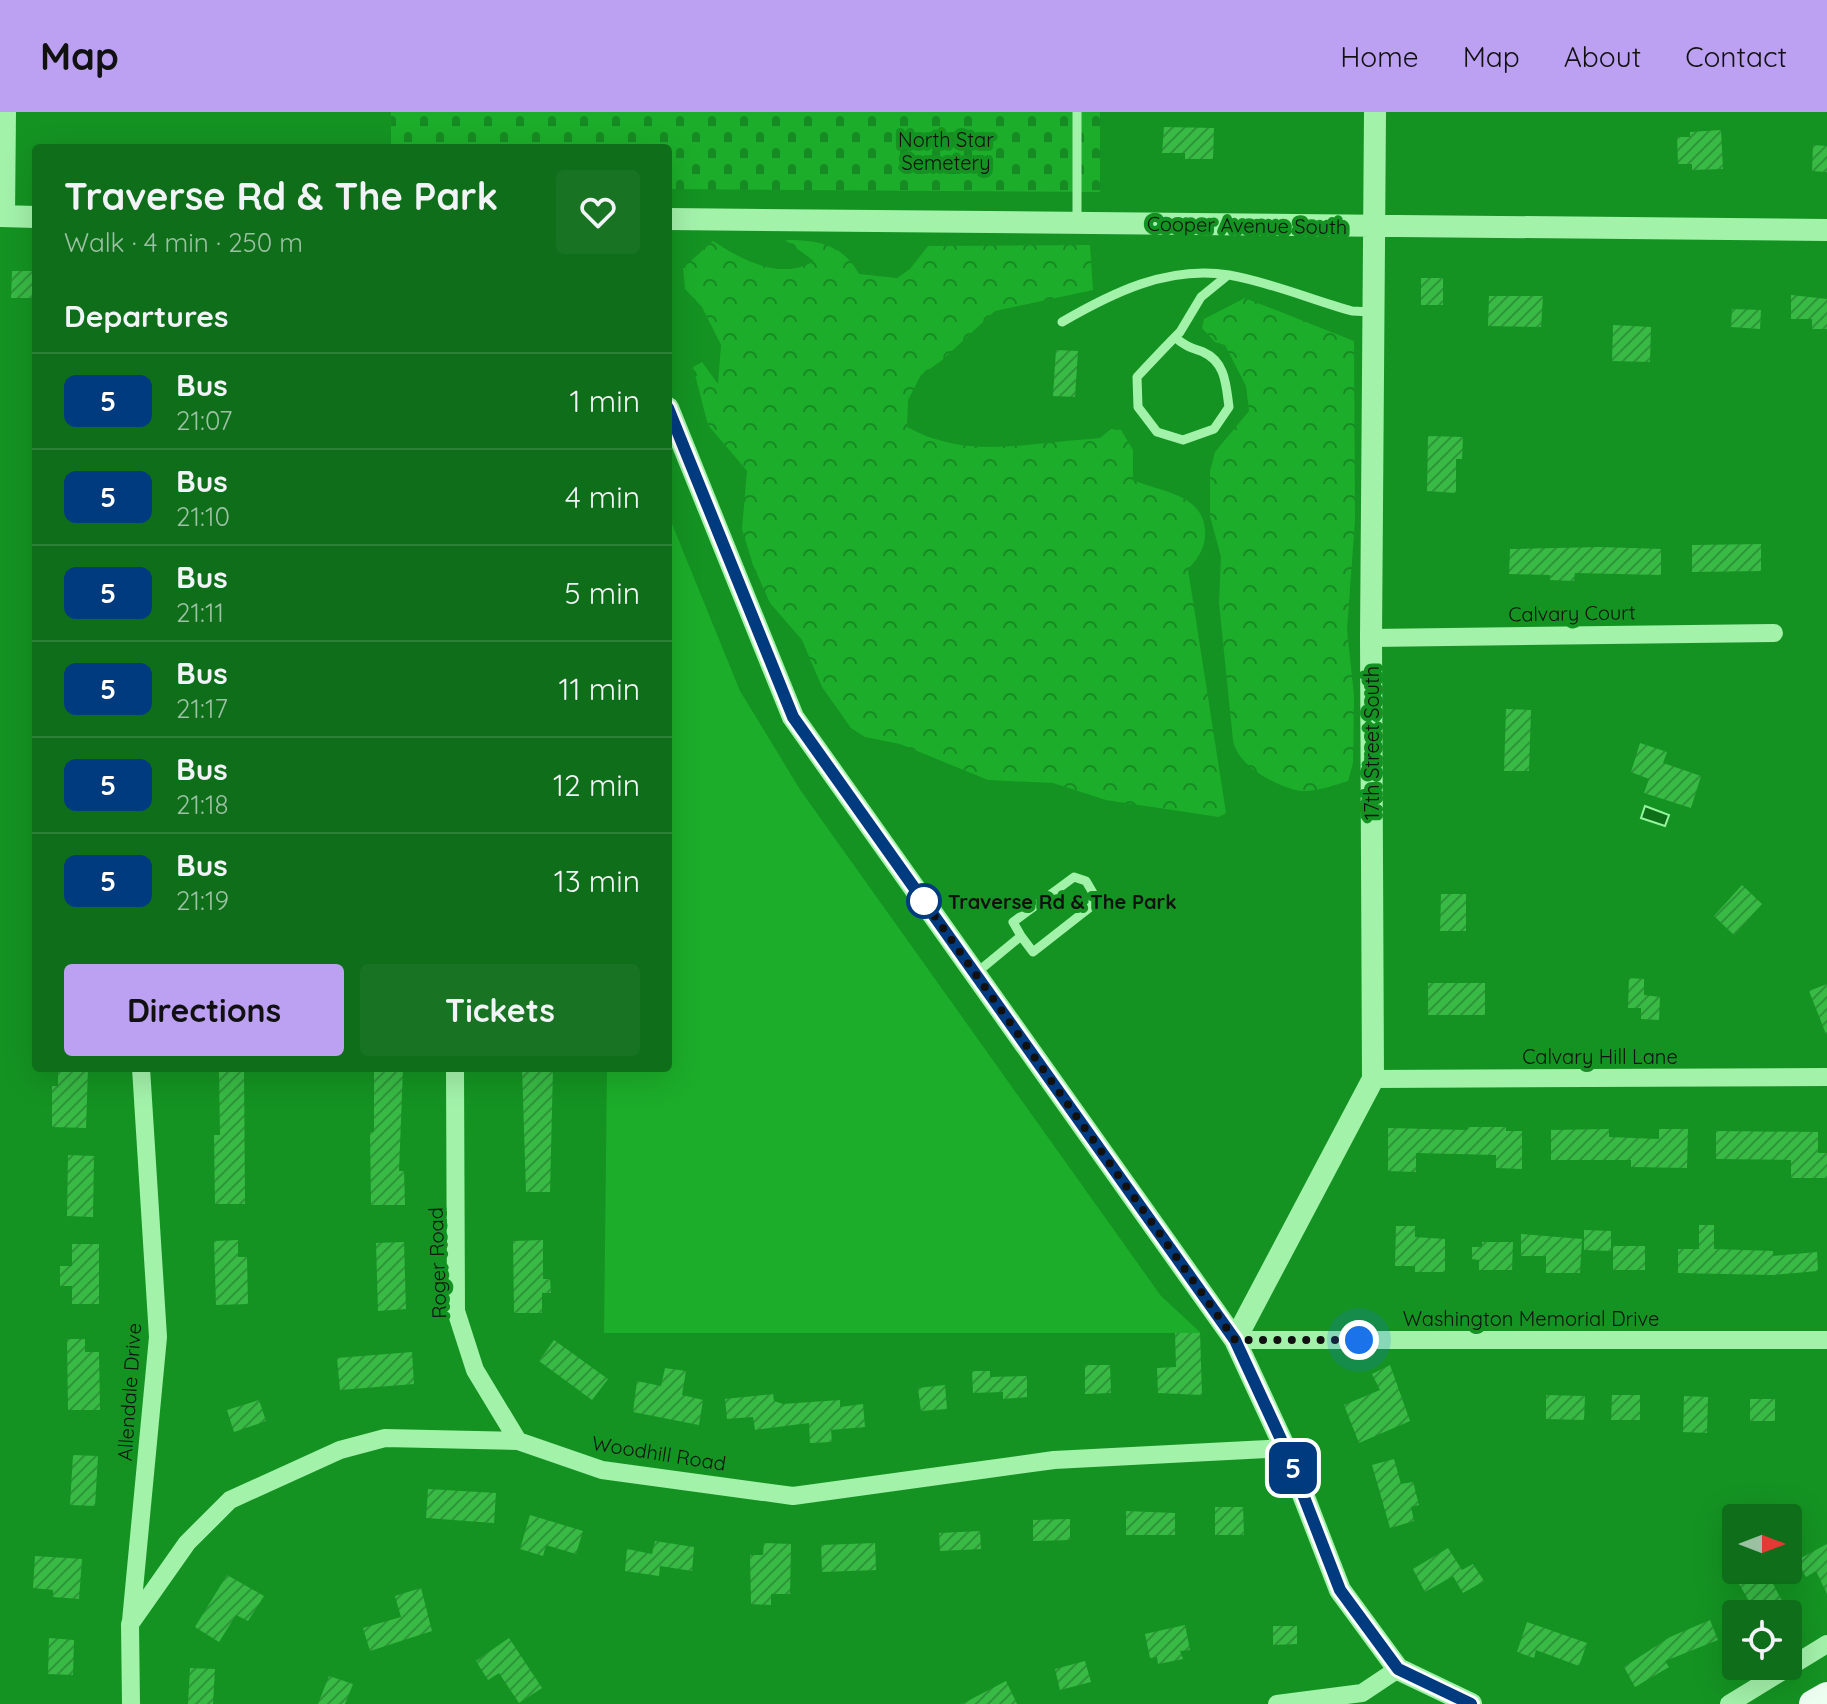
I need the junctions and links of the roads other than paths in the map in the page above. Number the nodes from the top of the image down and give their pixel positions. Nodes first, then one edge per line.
1 (5, 112) edge
2 (1077, 112) edge
3 (1375, 112) edge
4 (2, 216) edge
5 (32, 217) edge
6 (672, 219) edge
7 (1077, 223) junction
8 (1373, 226) junction
9 (1827, 230) edge
10 (1228, 275) junction
11 (1372, 312) junction
12 (1062, 322) dead end
13 (1175, 337) junction
14 (672, 418) edge
15 (1774, 633) dead end
16 (1371, 638) junction
17 (1021, 936) junction
18 (975, 974) junction
19 (141, 1072) edge
20 (455, 1072) edge
21 (1827, 1077) edge
22 (1373, 1079) junction
23 (1235, 1340) junction
24 (1827, 1340) edge
25 (518, 1441) junction
26 (1285, 1448) junction
27 (130, 1624) junction
28 (1827, 1644) edge
29 (1398, 1669) junction
30 (1827, 1696) edge
31 (131, 1704) edge
32 (1277, 1704) edge
33 (1471, 1704) edge
34 (1729, 1704) edge
35 (1813, 1704) edge

1 - 4 street
2 - 7 lane
3 - 8 street, 17th Street South
4 - 5 street
6 - 7 street, Cooper Avenue South
7 - 8 street, Cooper Avenue South
8 - 9 street, Cooper Avenue South
8 - 11 street, 17th Street South
10 - 11 lane
10 - 12 lane
10 - 13 lane
11 - 16 street, 17th Street South
13 - 13 lane
14 - 18 street
15 - 16 street, Calvary Court
16 - 22 street, 17th Street South
17 - 17 lane
17 - 18 lane
18 - 23 street
19 - 27 street, Allendale Drive
20 - 25 street, Roger Road
21 - 22 street, Calvary Hill Lane
22 - 23 street, 17th Street South
23 - 24 street, Washington Memorial Drive
23 - 26 street
25 - 26 street, Woodhill Road
25 - 27 street, Woodhill Road
26 - 29 street
27 - 31 street
28 - 34 street
29 - 32 street
29 - 33 street
30 - 35 main road

